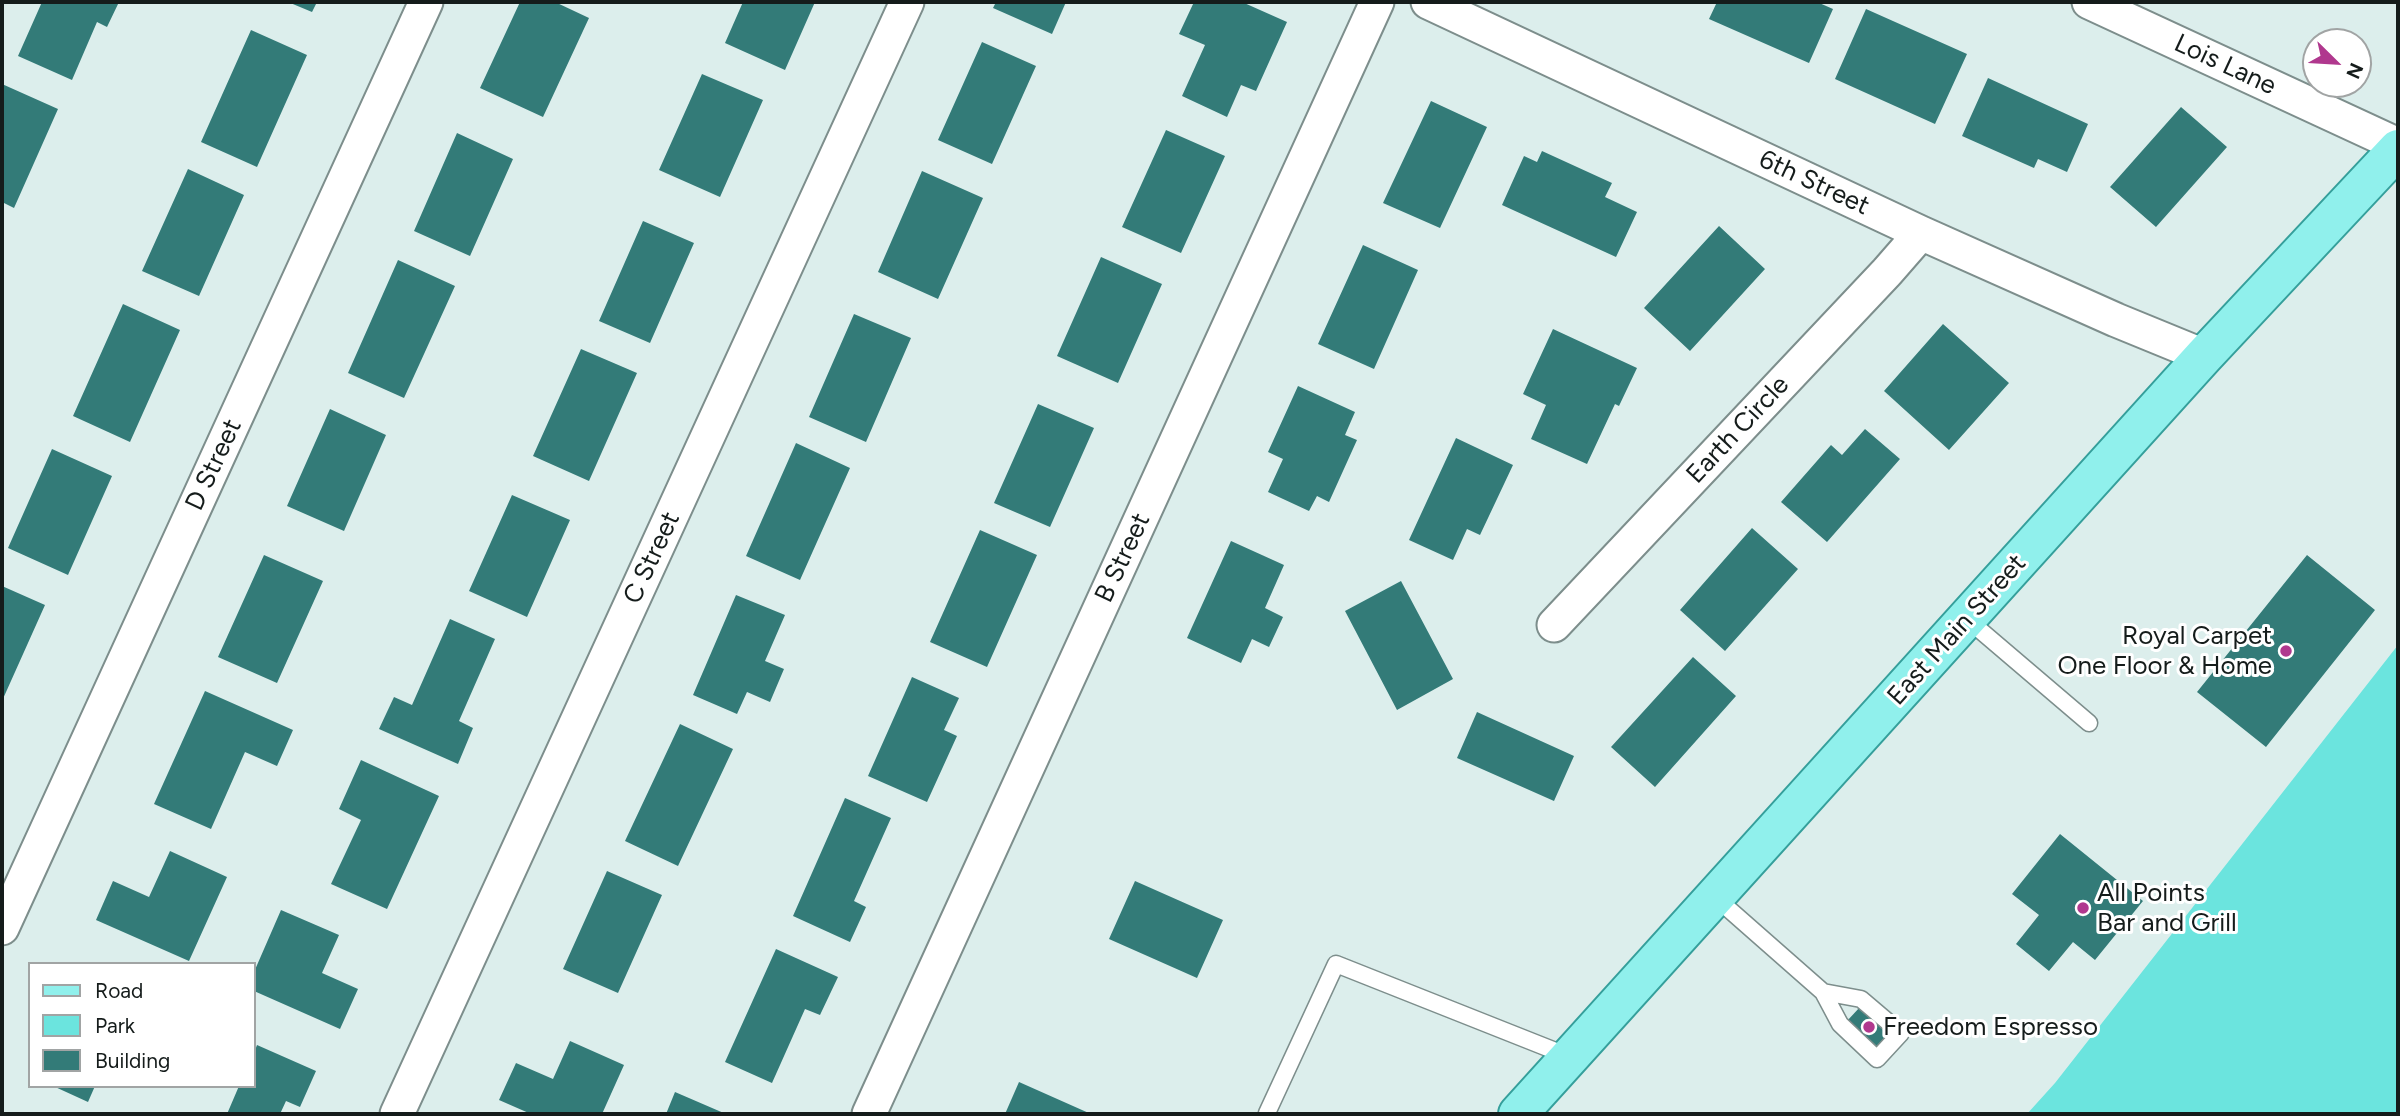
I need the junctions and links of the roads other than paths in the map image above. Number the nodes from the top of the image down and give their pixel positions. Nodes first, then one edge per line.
1 (426, 2) edge
2 (907, 2) edge
3 (1377, 2) edge
4 (1427, 2) edge
5 (2089, 2) edge
6 (2398, 147) edge
7 (1920, 233) junction
8 (2204, 356) junction
9 (1966, 619) junction
10 (1554, 625) dead end
11 (2089, 723) dead end
12 (1715, 897) junction
13 (2, 928) edge
14 (1823, 992) junction
15 (1570, 1057) junction
16 (1267, 1113) edge
17 (397, 1114) edge
18 (869, 1114) edge
19 (1518, 1114) edge

1 - 13 street, D Street
2 - 17 street, C Street
3 - 18 street, B Street
4 - 7 street, 6th Street
5 - 6 street, Lois Lane
6 - 8 main road, East Main Street
7 - 8 street, 6th Street
7 - 10 street, Earth Circle
8 - 9 main road, East Main Street
9 - 11 lane
9 - 12 main road, East Main Street
12 - 14 lane
12 - 15 main road, East Main Street
14 - 14 lane
15 - 16 lane
15 - 19 main road, East Main Street

